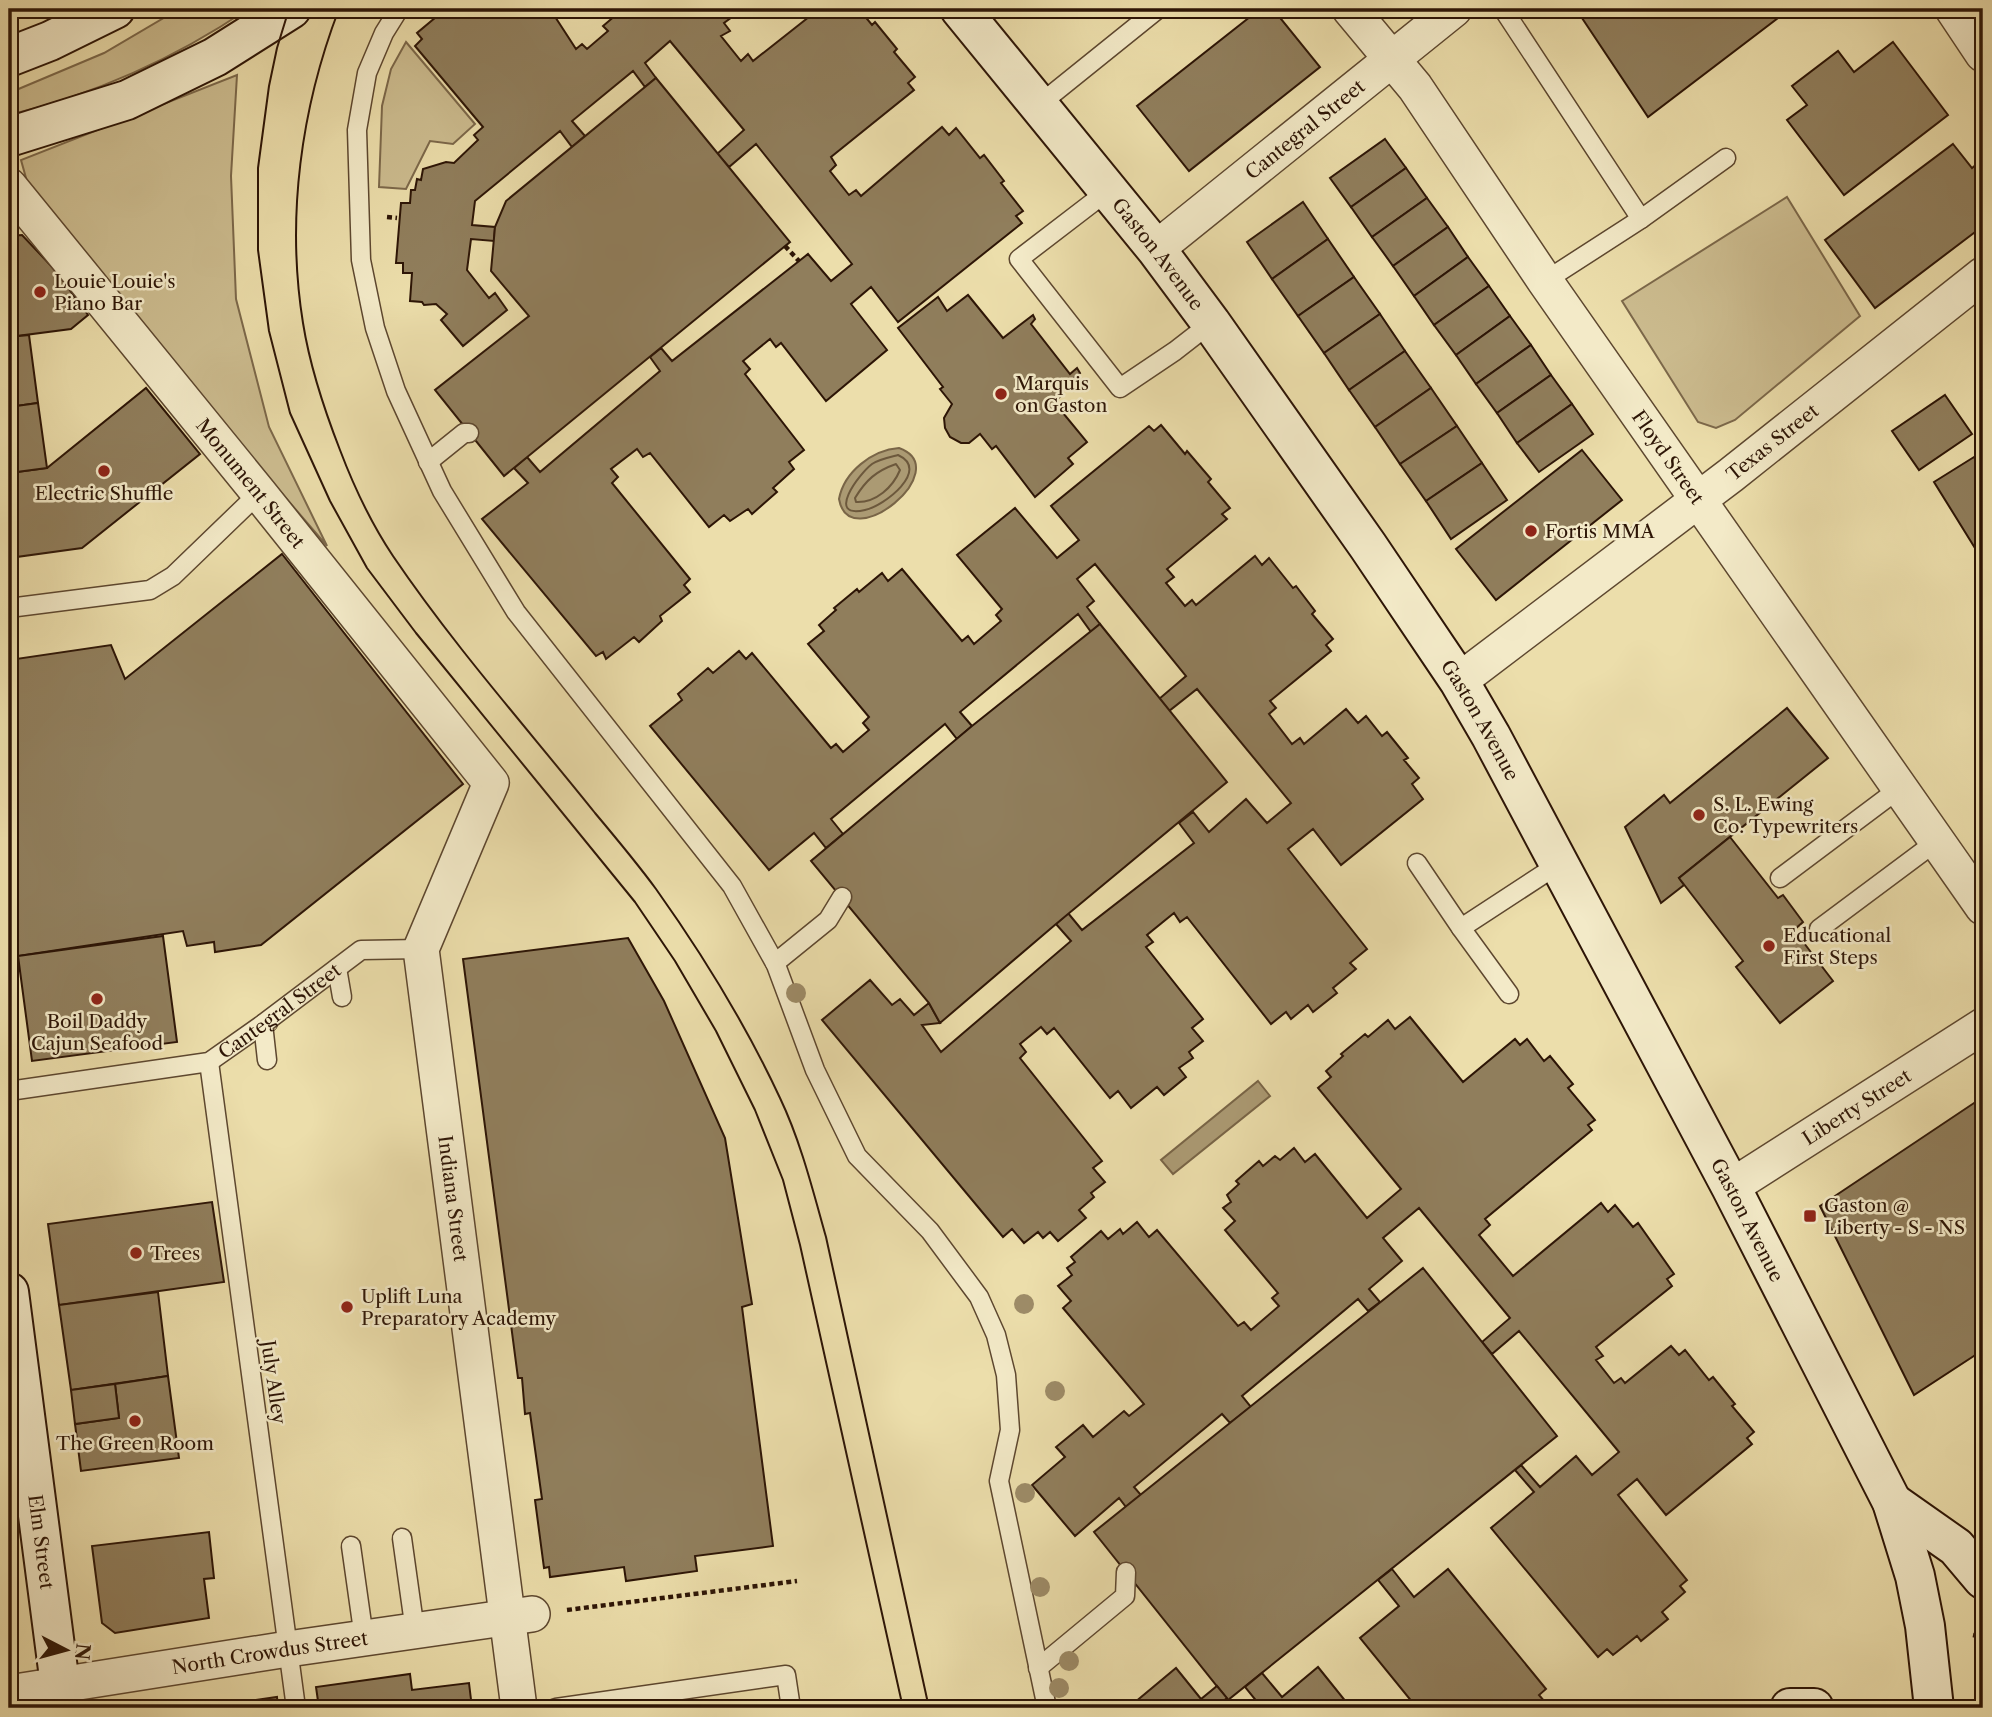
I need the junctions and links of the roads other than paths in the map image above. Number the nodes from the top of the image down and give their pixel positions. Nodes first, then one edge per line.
1 (115, 9) edge
2 (291, 9) edge
3 (399, 9) edge
4 (1158, 9) edge
5 (1350, 9) edge
6 (1454, 9) edge
7 (1503, 9) edge
8 (1953, 9) edge
9 (965, 11) edge
10 (1983, 54) edge
11 (9, 57) edge
12 (1391, 59) junction
13 (1040, 104) junction
14 (9, 137) edge
15 (1726, 158) dead end
16 (9, 186) edge
17 (1109, 190) junction
18 (1641, 219) junction
19 (1156, 249) junction
20 (1983, 275) edge
21 (1545, 281) junction
22 (1211, 323) junction
23 (469, 433) dead end
24 (428, 462) junction
25 (259, 493) junction
26 (1699, 499) junction
27 (9, 608) edge
28 (1459, 681) junction
29 (1900, 788) junction
30 (1937, 841) junction
31 (1417, 863) dead end
32 (1559, 864) junction
33 (1780, 878) dead end
34 (842, 897) dead end
35 (1983, 907) edge
36 (1461, 928) junction
37 (1819, 929) dead end
38 (421, 949) junction
39 (775, 963) junction
40 (337, 968) junction
41 (1509, 994) dead end
42 (342, 997) dead end
43 (263, 1024) junction
44 (1983, 1026) edge
45 (267, 1060) dead end
46 (209, 1062) junction
47 (9, 1091) edge
48 (1731, 1187) junction
49 (9, 1292) edge
50 (1892, 1502) junction
51 (402, 1538) dead end
52 (351, 1546) dead end
53 (1126, 1572) dead end
54 (1981, 1573) edge
55 (519, 1616) junction
56 (415, 1631) junction
57 (364, 1638) junction
58 (288, 1649) junction
59 (1038, 1668) junction
60 (9, 1693) edge
61 (62, 1696) edge
62 (604, 1705) edge
63 (296, 1708) edge
64 (519, 1708) edge
65 (556, 1708) edge
66 (791, 1708) edge
67 (1046, 1708) edge
68 (1790, 1708) edge
69 (1814, 1708) edge
70 (1934, 1708) edge

1 - 11 street
2 - 14 street
3 - 24 lane
4 - 13 lane
5 - 12 street, Floyd Street
6 - 12 street, Cantegral Street
7 - 18 lane
8 - 10 street
9 - 13 street, Gaston Avenue
12 - 19 street, Cantegral Street
12 - 21 street, Floyd Street
13 - 17 street, Gaston Avenue
15 - 18 lane
16 - 25 street, Monument Street
17 - 19 street, Gaston Avenue
17 - 22 lane
18 - 21 lane
19 - 22 street, Gaston Avenue
20 - 26 street, Texas Street
21 - 26 street, Floyd Street
22 - 28 street, Gaston Avenue
23 - 24 lane
24 - 39 lane
25 - 27 lane
25 - 38 street, Monument Street
26 - 28 street, Texas Street
26 - 29 street, Floyd Street
28 - 32 street, Gaston Avenue
29 - 30 street, Floyd Street
29 - 33 lane
30 - 35 street, Floyd Street
30 - 37 lane
31 - 36 lane
32 - 36 lane
32 - 48 street, Gaston Avenue
34 - 39 lane
36 - 41 lane
38 - 40 lane, Cantegral Street
38 - 55 street, Indiana Street
39 - 59 lane
40 - 42 lane
40 - 43 lane, Cantegral Street
43 - 45 lane
43 - 46 lane, Cantegral Street
44 - 48 street, Liberty Street
46 - 47 lane, Cantegral Street
46 - 58 lane, July Alley
48 - 50 street, Gaston Avenue
49 - 61 street, Elm Street
50 - 54 street, Gaston Avenue
50 - 70 street, Gaston Avenue
51 - 56 lane
52 - 57 lane
53 - 59 lane
55 - 56 street, North Crowdus Street
55 - 64 street, Indiana Street
56 - 57 street, North Crowdus Street
57 - 58 street, North Crowdus Street
58 - 61 street, North Crowdus Street
58 - 63 lane, July Alley
59 - 67 lane
60 - 61 street, North Crowdus Street
62 - 65 lane
62 - 66 lane
68 - 69 street

